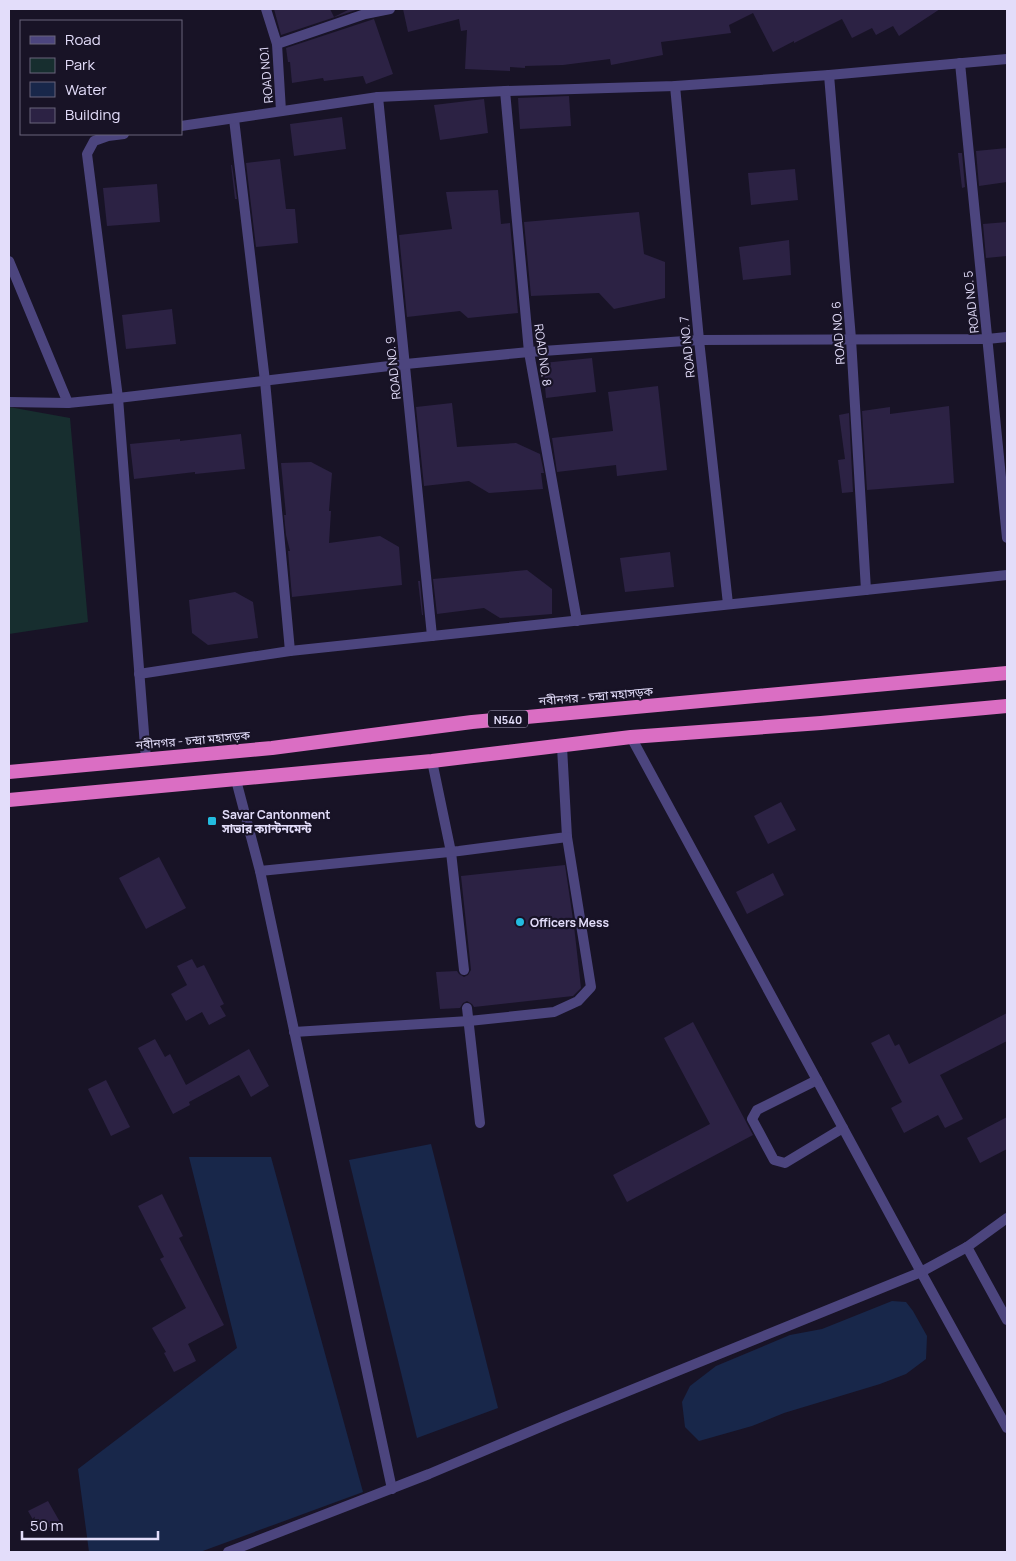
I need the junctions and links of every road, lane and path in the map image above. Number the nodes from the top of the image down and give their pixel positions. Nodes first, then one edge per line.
1 (266, 9) edge
2 (390, 9) edge
3 (276, 44) junction
4 (1007, 59) edge
5 (960, 63) junction
6 (829, 75) junction
7 (675, 86) junction
8 (505, 91) junction
9 (378, 98) junction
10 (281, 111) junction
11 (234, 119) junction
12 (182, 126) edge
13 (116, 135) edge
14 (9, 261) edge
15 (1007, 337) edge
16 (987, 338) junction
17 (699, 340) junction
18 (851, 340) junction
19 (528, 352) junction
20 (406, 364) junction
21 (265, 381) junction
22 (118, 398) junction
23 (9, 402) edge
24 (68, 403) junction
25 (1007, 538) edge
26 (1007, 575) edge
27 (866, 590) junction
28 (728, 604) junction
29 (577, 620) junction
30 (432, 636) junction
31 (290, 651) junction
32 (1007, 672) edge
33 (139, 674) junction
34 (1007, 706) edge
35 (631, 737) junction
36 (562, 747) junction
37 (146, 759) junction
38 (432, 761) junction
39 (9, 772) edge
40 (236, 780) junction
41 (9, 800) edge
42 (568, 837) junction
43 (451, 852) junction
44 (260, 871) junction
45 (464, 970) dead end
46 (467, 1008) dead end
47 (469, 1021) junction
48 (294, 1032) junction
49 (817, 1080) junction
50 (480, 1124) dead end
51 (843, 1128) junction
52 (1007, 1218) edge
53 (967, 1247) junction
54 (921, 1272) junction
55 (1007, 1320) edge
56 (1007, 1428) edge
57 (392, 1489) junction
58 (228, 1552) edge

1 - 3 street, ROAD NO.1
2 - 3 street
3 - 10 street, ROAD NO.1
4 - 5 street
5 - 6 street
5 - 16 street, ROAD NO. 5
6 - 7 street
6 - 18 street, ROAD NO. 6
7 - 8 street
7 - 17 street, ROAD NO. 7
8 - 9 street
8 - 19 street, ROAD NO. 8
9 - 10 street
9 - 20 street, ROAD NO. 9
10 - 11 street
11 - 12 street
11 - 21 street
13 - 22 street
14 - 24 street
15 - 16 street
16 - 18 street
16 - 25 street, ROAD NO. 5
17 - 18 street
17 - 19 street
17 - 28 street, ROAD NO. 7
18 - 27 street, ROAD NO. 6
19 - 20 street
19 - 29 street, ROAD NO. 8
20 - 21 street
20 - 30 street, ROAD NO. 9
21 - 22 street
21 - 31 street
22 - 24 street
22 - 33 street
23 - 24 street
26 - 27 street
27 - 28 street
28 - 29 street
29 - 30 street
30 - 31 street
31 - 33 street
32 - 37 highway, নবীনগর - চন্দ্রা মহাসড়ক / N540
33 - 37 street
34 - 35 highway
35 - 36 highway
35 - 49 street
36 - 38 highway
36 - 42 street
37 - 39 highway, নবীনগর - চন্দ্রা মহাসড়ক / N540
38 - 40 highway
38 - 43 street
40 - 41 highway
40 - 44 street
42 - 43 street
42 - 47 street
43 - 44 street
43 - 45 street
44 - 48 street
46 - 47 street
47 - 48 street
47 - 50 street
48 - 57 street
49 - 51 street
49 - 51 street
51 - 54 street
52 - 53 street
53 - 54 street
53 - 55 street
54 - 56 street
54 - 57 street
57 - 58 street

